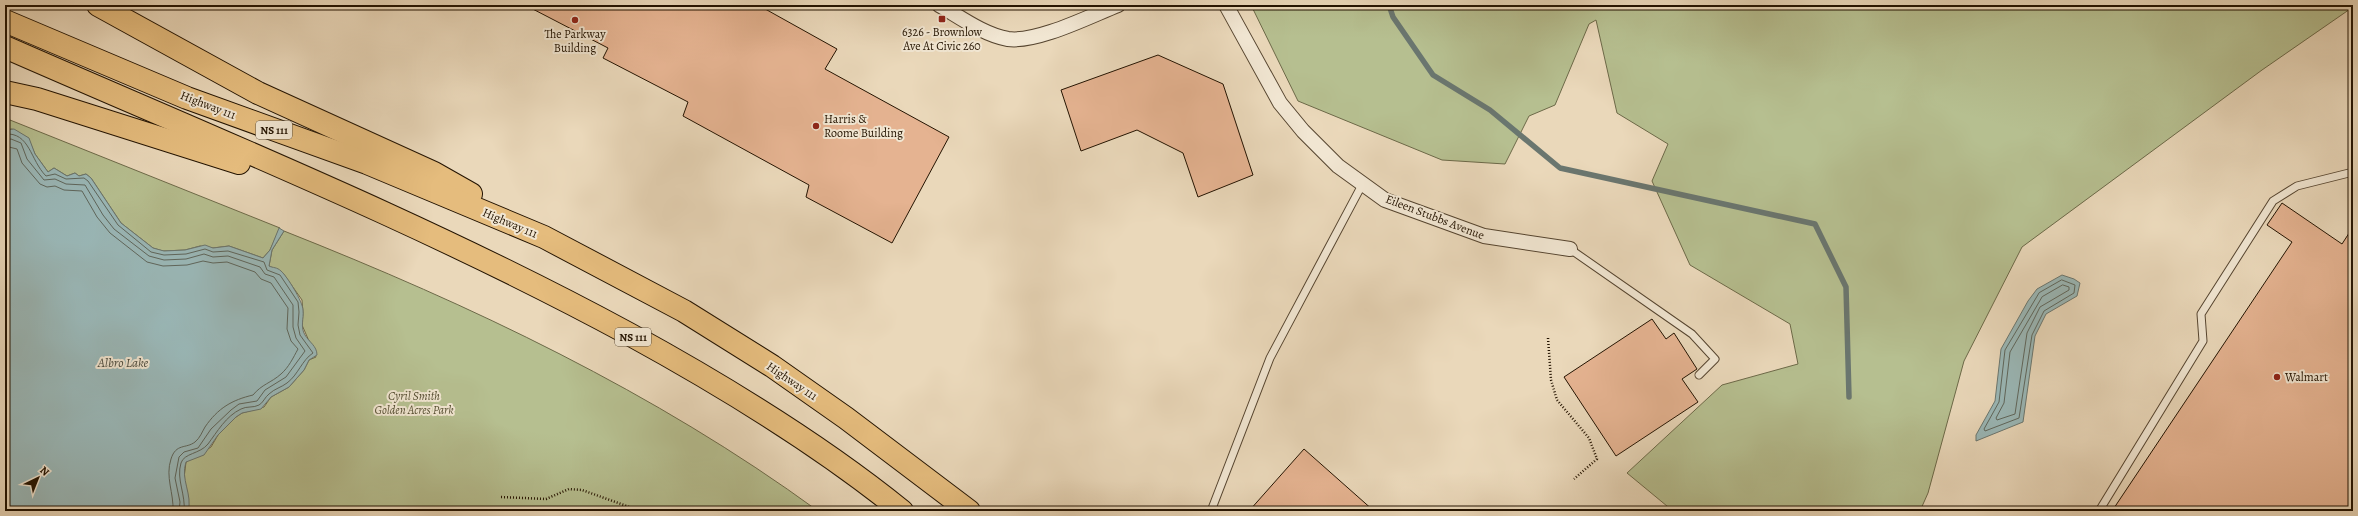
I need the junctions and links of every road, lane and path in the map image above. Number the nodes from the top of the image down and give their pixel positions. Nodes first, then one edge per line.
1 (98, 5) edge
2 (940, 5) edge
3 (1118, 5) edge
4 (1226, 5) edge
5 (5, 21) edge
6 (5, 47) edge
7 (5, 92) edge
8 (2353, 172) edge
9 (1363, 183) junction
10 (346, 196) junction
11 (544, 237) junction
12 (1570, 249) joint
13 (1548, 338) dead end
14 (1699, 375) dead end
15 (1574, 479) dead end
16 (501, 497) dead end
17 (649, 511) edge
18 (902, 511) edge
19 (969, 511) edge
20 (1211, 511) edge
21 (2100, 511) edge

1 - 11 highway
2 - 3 street
4 - 9 street, Eileen Stubbs Avenue
5 - 11 highway, Highway 111 / NS 111
6 - 10 highway, NS 111
7 - 10 highway
8 - 21 lane
9 - 12 street, Eileen Stubbs Avenue
9 - 20 lane
10 - 18 highway, NS 111
11 - 19 highway, Highway 111 / NS 111
12 - 14 lane
13 - 15 path
16 - 17 path

